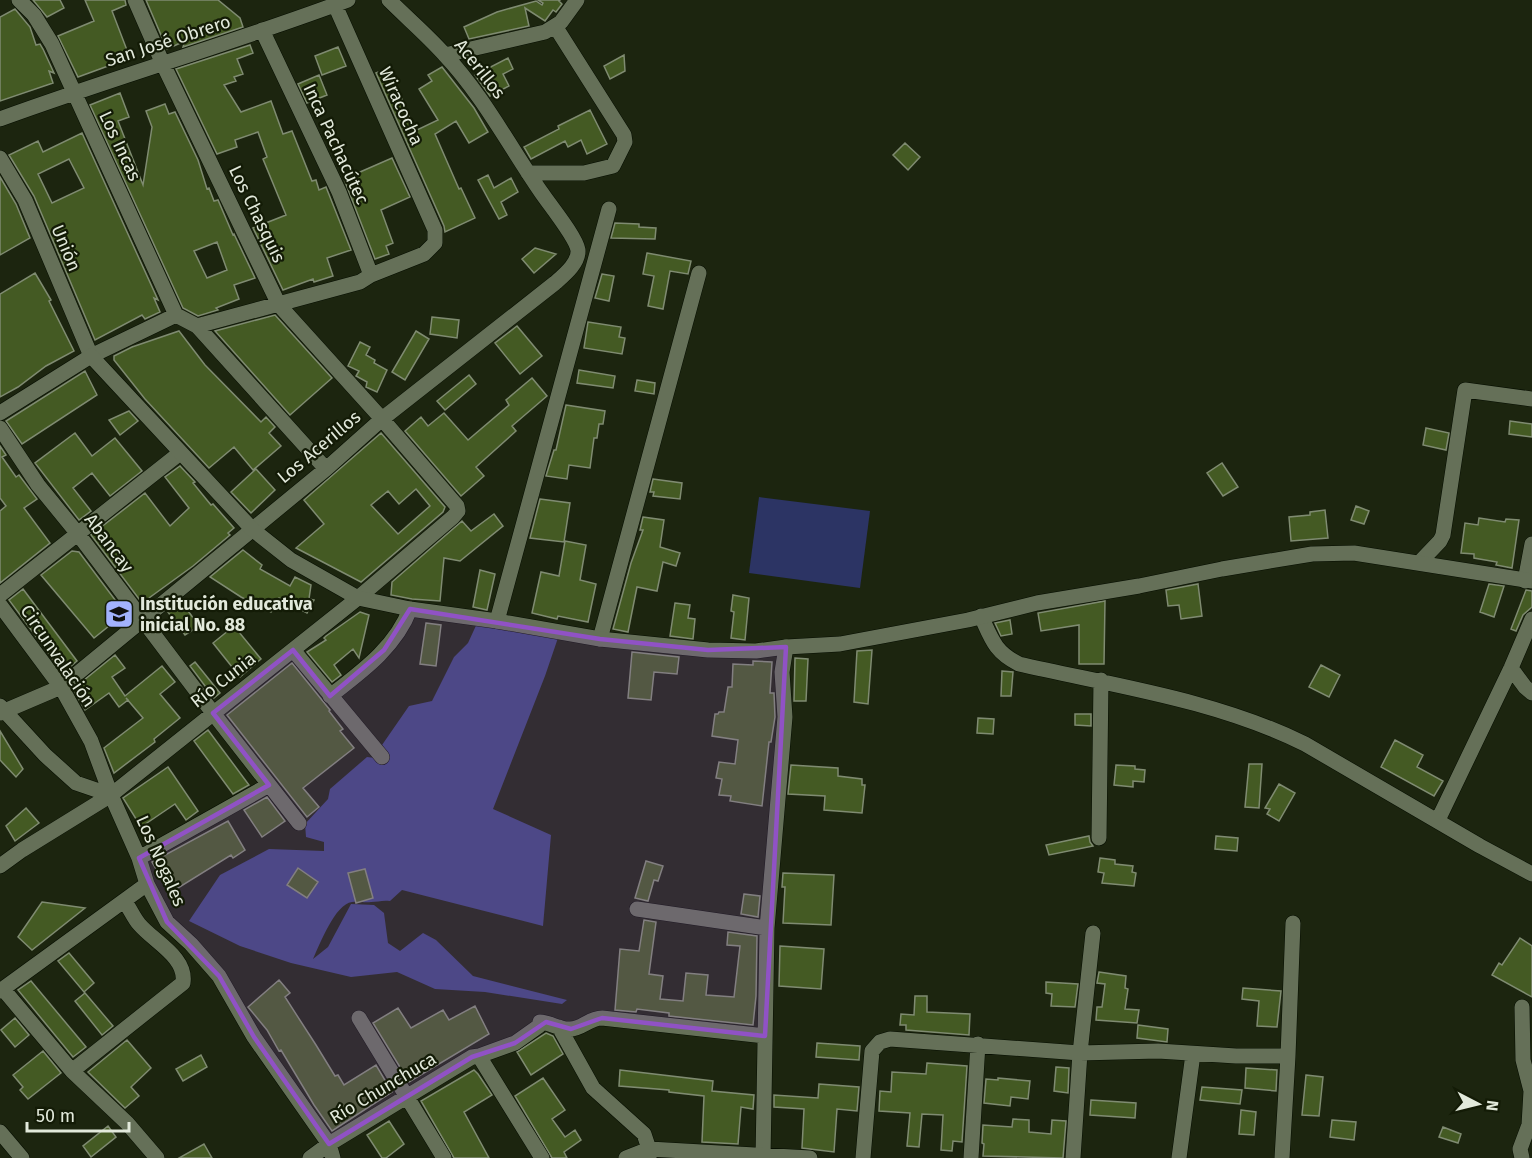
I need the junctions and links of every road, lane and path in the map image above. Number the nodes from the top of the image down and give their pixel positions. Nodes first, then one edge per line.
1 (20, 0) edge
2 (135, 0) edge
3 (388, 0) edge
4 (577, 0) edge
5 (341, 2) edge
6 (555, 26) junction
7 (262, 30) junction
8 (446, 55) junction
9 (163, 64) junction
10 (74, 92) junction
11 (0, 119) edge
12 (0, 158) edge
13 (528, 173) junction
14 (609, 209) dead end
15 (699, 273) dead end
16 (371, 275) junction
17 (279, 305) junction
18 (176, 315) junction
19 (197, 326) junction
20 (91, 356) junction
21 (1532, 399) edge
22 (0, 413) edge
23 (382, 419) junction
24 (0, 429) edge
25 (180, 453) junction
26 (326, 469) junction
27 (252, 529) junction
28 (78, 534) junction
29 (1532, 544) edge
30 (1420, 562) junction
31 (1528, 581) edge
32 (0, 595) edge
33 (358, 598) junction
34 (0, 605) edge
35 (410, 609) junction
36 (981, 616) junction
37 (1532, 618) edge
38 (143, 620) junction
39 (497, 621) junction
40 (600, 639) junction
41 (786, 647) junction
42 (293, 650) junction
43 (1511, 668) junction
44 (1101, 680) junction
45 (61, 687) junction
46 (1532, 693) edge
47 (330, 696) junction
48 (1, 710) edge
49 (213, 713) junction
50 (382, 757) dead end
51 (269, 785) junction
52 (111, 795) junction
53 (1437, 820) junction
54 (299, 823) dead end
55 (1099, 838) dead end
56 (139, 858) junction
57 (0, 866) edge
58 (1532, 874) edge
59 (147, 884) junction
60 (124, 901) junction
61 (638, 909) dead end
62 (1293, 923) dead end
63 (767, 928) junction
64 (1094, 933) dead end
65 (2, 990) edge
66 (1522, 1007) dead end
67 (359, 1017) dead end
68 (559, 1027) junction
69 (765, 1036) junction
70 (978, 1044) junction
71 (1080, 1053) junction
72 (1193, 1054) junction
73 (479, 1056) junction
74 (1288, 1056) junction
75 (72, 1071) junction
76 (406, 1096) junction
77 (0, 1132) edge
78 (331, 1151) edge
79 (649, 1154) edge
80 (763, 1157) edge
81 (22, 1158) edge
82 (157, 1158) edge
83 (310, 1158) edge
84 (444, 1158) edge
85 (542, 1158) edge
86 (626, 1158) edge
87 (810, 1158) edge
88 (863, 1158) edge
89 (971, 1158) edge
90 (1073, 1158) edge
91 (1179, 1158) edge
92 (1282, 1158) edge
93 (1522, 1158) edge

1 - 10 street, Los Incas
2 - 9 street, Los Chasquis
3 - 8 street, Acerillos
4 - 6 street
5 - 7 street, San José Obrero
5 - 16 street, Wiracocha
6 - 8 street
6 - 13 street
7 - 9 street, San José Obrero
7 - 16 street, Inca Pachacútec
8 - 13 street, Acerillos
9 - 10 street, San José Obrero
9 - 17 street, Los Chasquis
10 - 11 street, San José Obrero
10 - 18 street, Los Incas
12 - 20 street, Unión
13 - 23 street, Los Acerillos
14 - 39 street
15 - 40 street
16 - 17 street
17 - 19 street
17 - 23 street, Los Chasquis
18 - 19 street
18 - 20 street
19 - 26 street
20 - 22 street
20 - 25 street, Unión
21 - 30 street
23 - 26 street, Los Acerillos
23 - 33 street, Río Cunia
24 - 28 street, Abancay
25 - 27 street, Unión
25 - 28 street
26 - 27 street, Los Acerillos
27 - 33 street, Unión
27 - 38 street, Los Acerillos
28 - 32 street
28 - 38 street, Abancay
29 - 31 street
30 - 31 street, Unión
30 - 36 street, Unión
33 - 35 street, Unión
33 - 42 street, Río Cunia
34 - 45 street, Circunvalación
35 - 39 street, Unión
35 - 47 street
36 - 41 street, Unión
36 - 44 street
37 - 43 street
38 - 45 street, Los Acerillos
38 - 49 street, Abancay
39 - 40 street, Unión
40 - 41 street, Unión
41 - 63 street
42 - 47 street
42 - 49 street, Río Cunia
43 - 46 street
43 - 53 street
44 - 53 street
44 - 55 street
45 - 48 street, Los Acerillos
45 - 52 street, Circunvalación
47 - 50 street
48 - 52 street
49 - 51 street, Abancay
49 - 52 street, Río Cunia
51 - 54 street, Abancay
51 - 56 street
52 - 56 street, Los Nogales
52 - 57 street, Río Cunia
53 - 58 street
56 - 59 street, Los Nogales
59 - 60 street
59 - 78 street, Los Nogales
60 - 65 street
60 - 75 street
61 - 63 street
62 - 74 street
63 - 69 street
64 - 71 street
65 - 75 street
66 - 93 street
67 - 76 street
68 - 69 street
68 - 73 street, Río Chunchuca
68 - 79 street
69 - 80 street
70 - 71 street
70 - 88 street
70 - 89 street
71 - 72 street
71 - 90 street
72 - 74 street
72 - 91 street
73 - 76 street, Río Chunchuca
73 - 85 street
74 - 92 street
75 - 82 street
76 - 78 street, Río Chunchuca
76 - 84 street
77 - 81 street
78 - 83 street, Río Chunchuca
79 - 80 street
79 - 86 street
80 - 87 street

